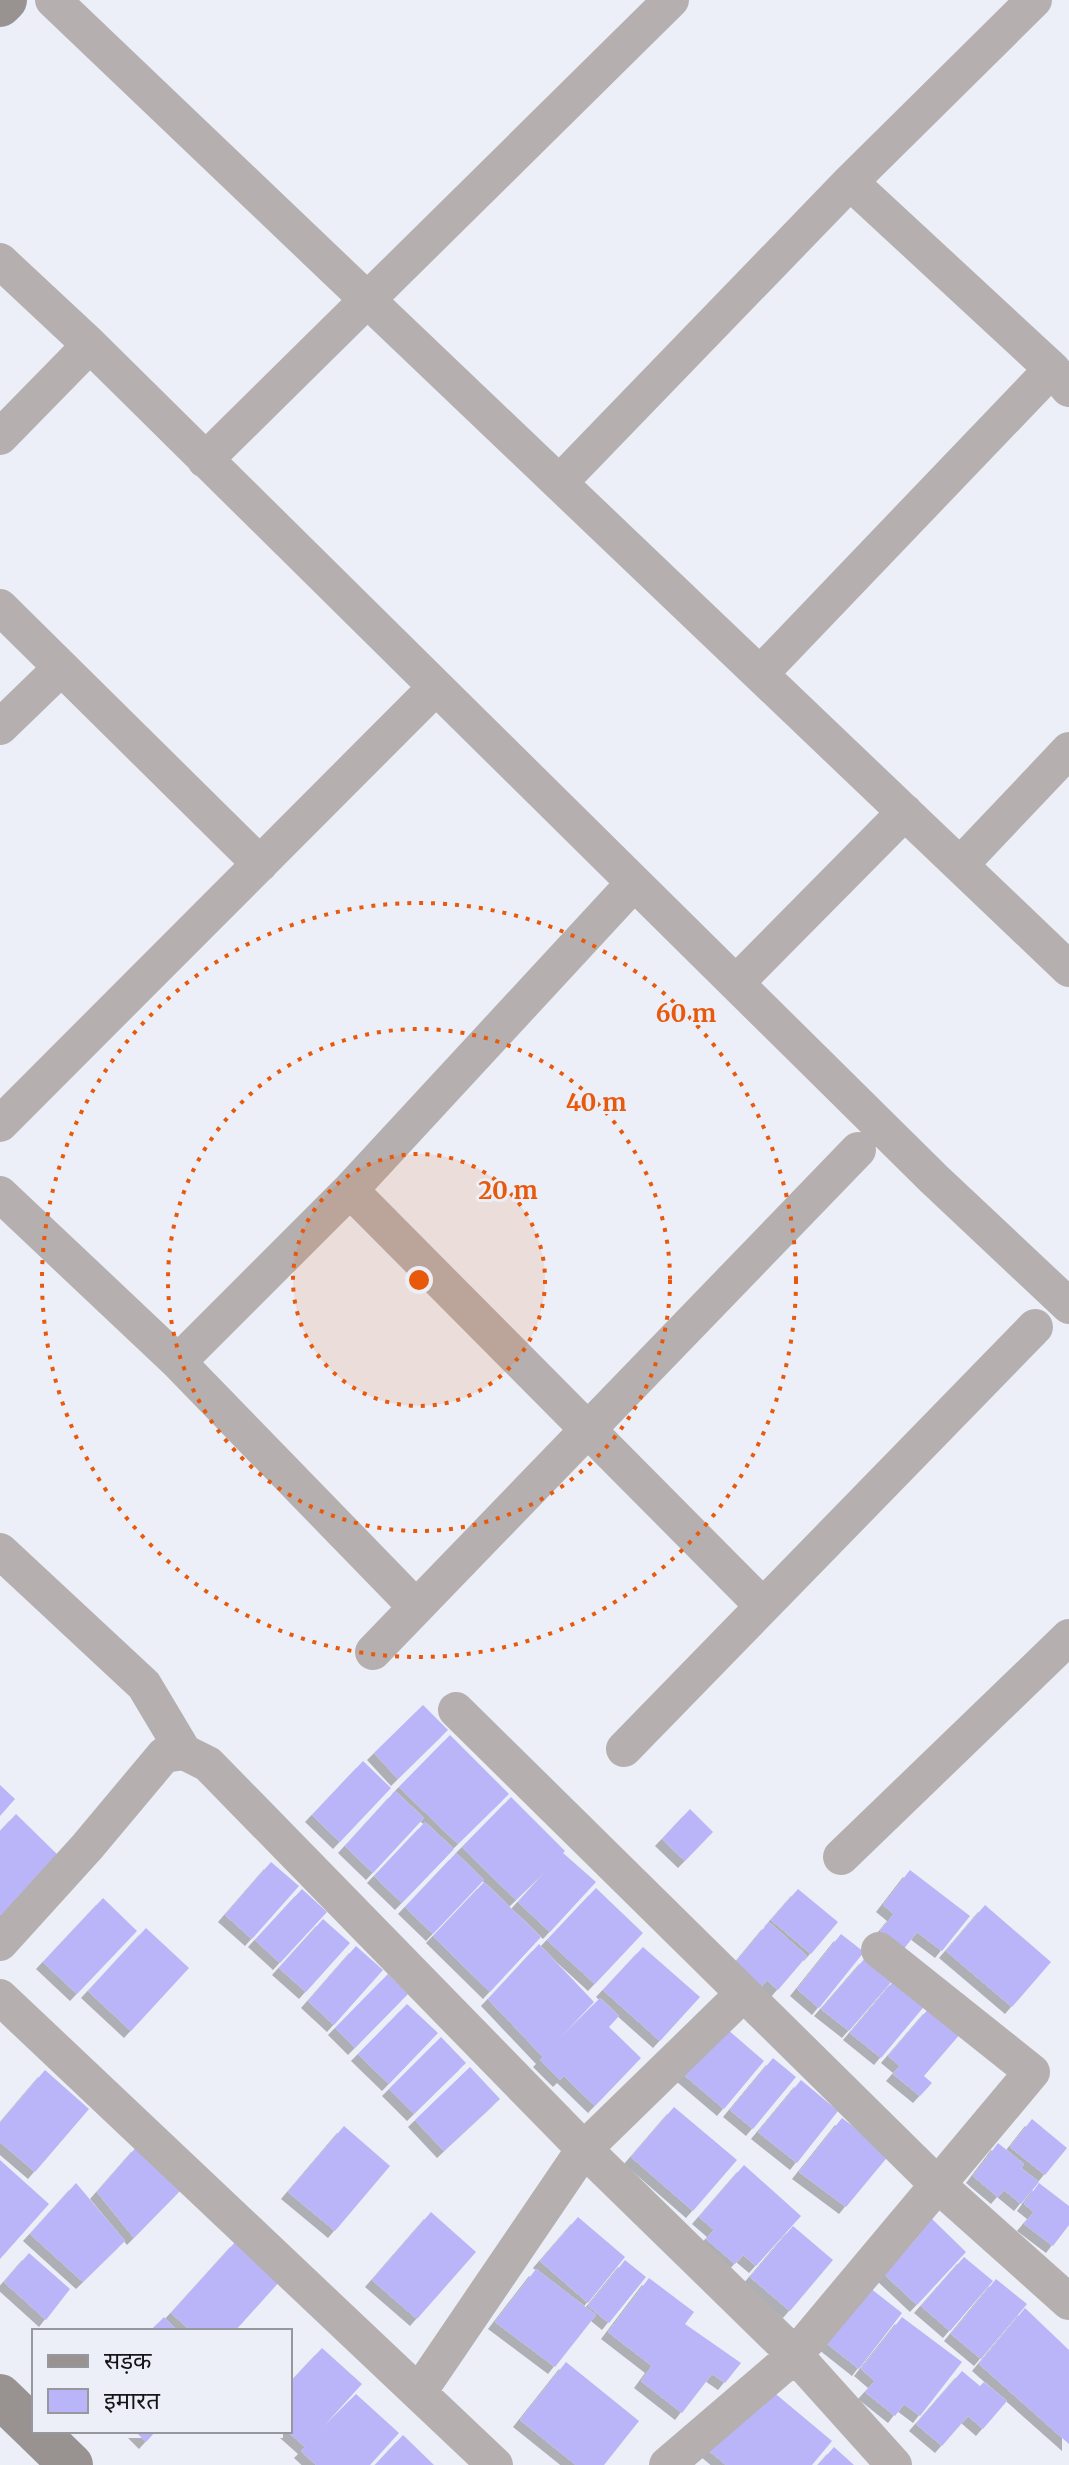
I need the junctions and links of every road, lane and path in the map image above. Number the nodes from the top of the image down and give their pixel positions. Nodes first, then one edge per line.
1 (5, 0) edge
2 (53, 0) edge
3 (671, 0) edge
4 (1034, 0) edge
5 (0, 5) edge
6 (850, 182) junction
7 (0, 261) edge
8 (367, 299) junction
9 (90, 345) junction
10 (1060, 379) edge
11 (0, 437) edge
12 (205, 460) junction
13 (560, 482) junction
14 (0, 607) edge
15 (61, 668) junction
16 (760, 674) junction
17 (436, 687) junction
18 (0, 727) edge
19 (1069, 750) edge
20 (905, 812) junction
21 (260, 864) junction
22 (960, 865) junction
23 (634, 883) junction
24 (1069, 969) edge
25 (736, 983) junction
26 (0, 1124) edge
27 (858, 1150) dead end
28 (350, 1190) junction
29 (6, 1212) edge
30 (1069, 1306) edge
31 (1035, 1327) dead end
32 (178, 1362) junction
33 (587, 1430) junction
34 (0, 1551) edge
35 (763, 1606) junction
36 (416, 1607) junction
37 (1069, 1637) edge
38 (373, 1652) dead end
39 (456, 1710) dead end
40 (624, 1749) dead end
41 (184, 1752) junction
42 (841, 1857) dead end
43 (0, 1943) edge
44 (879, 1950) dead end
45 (742, 1995) junction
46 (0, 1997) edge
47 (584, 2149) junction
48 (938, 2185) junction
49 (1069, 2302) edge
50 (795, 2355) junction
51 (419, 2392) junction
52 (0, 2396) edge
53 (32, 2427) edge
54 (38, 2433) edge
55 (71, 2465) edge
56 (495, 2465) edge
57 (667, 2465) edge
58 (894, 2465) edge

1 - 5 street
2 - 8 street
3 - 8 street
4 - 6 street
6 - 10 street
6 - 13 street
7 - 9 street
8 - 12 street
8 - 13 street
9 - 11 street
9 - 12 street
10 - 16 street
12 - 17 street
13 - 16 street
14 - 15 street
15 - 18 street
15 - 21 street
16 - 20 street
17 - 21 street
17 - 23 street
19 - 22 street
20 - 22 street
20 - 25 street
21 - 26 street
22 - 24 street
23 - 25 street
23 - 28 street
25 - 30 street
27 - 33 street
28 - 32 street
28 - 33 street
29 - 32 street
31 - 35 street
32 - 36 street
33 - 35 street
33 - 36 street
34 - 41 street
35 - 40 street
36 - 38 street
37 - 42 street
39 - 45 street
41 - 43 street
41 - 47 street
44 - 48 street
45 - 47 street
45 - 48 street
46 - 51 street
47 - 50 street
47 - 51 street
48 - 49 street
48 - 50 street
50 - 57 street
50 - 58 street
51 - 56 street
52 - 53 street
54 - 55 street

